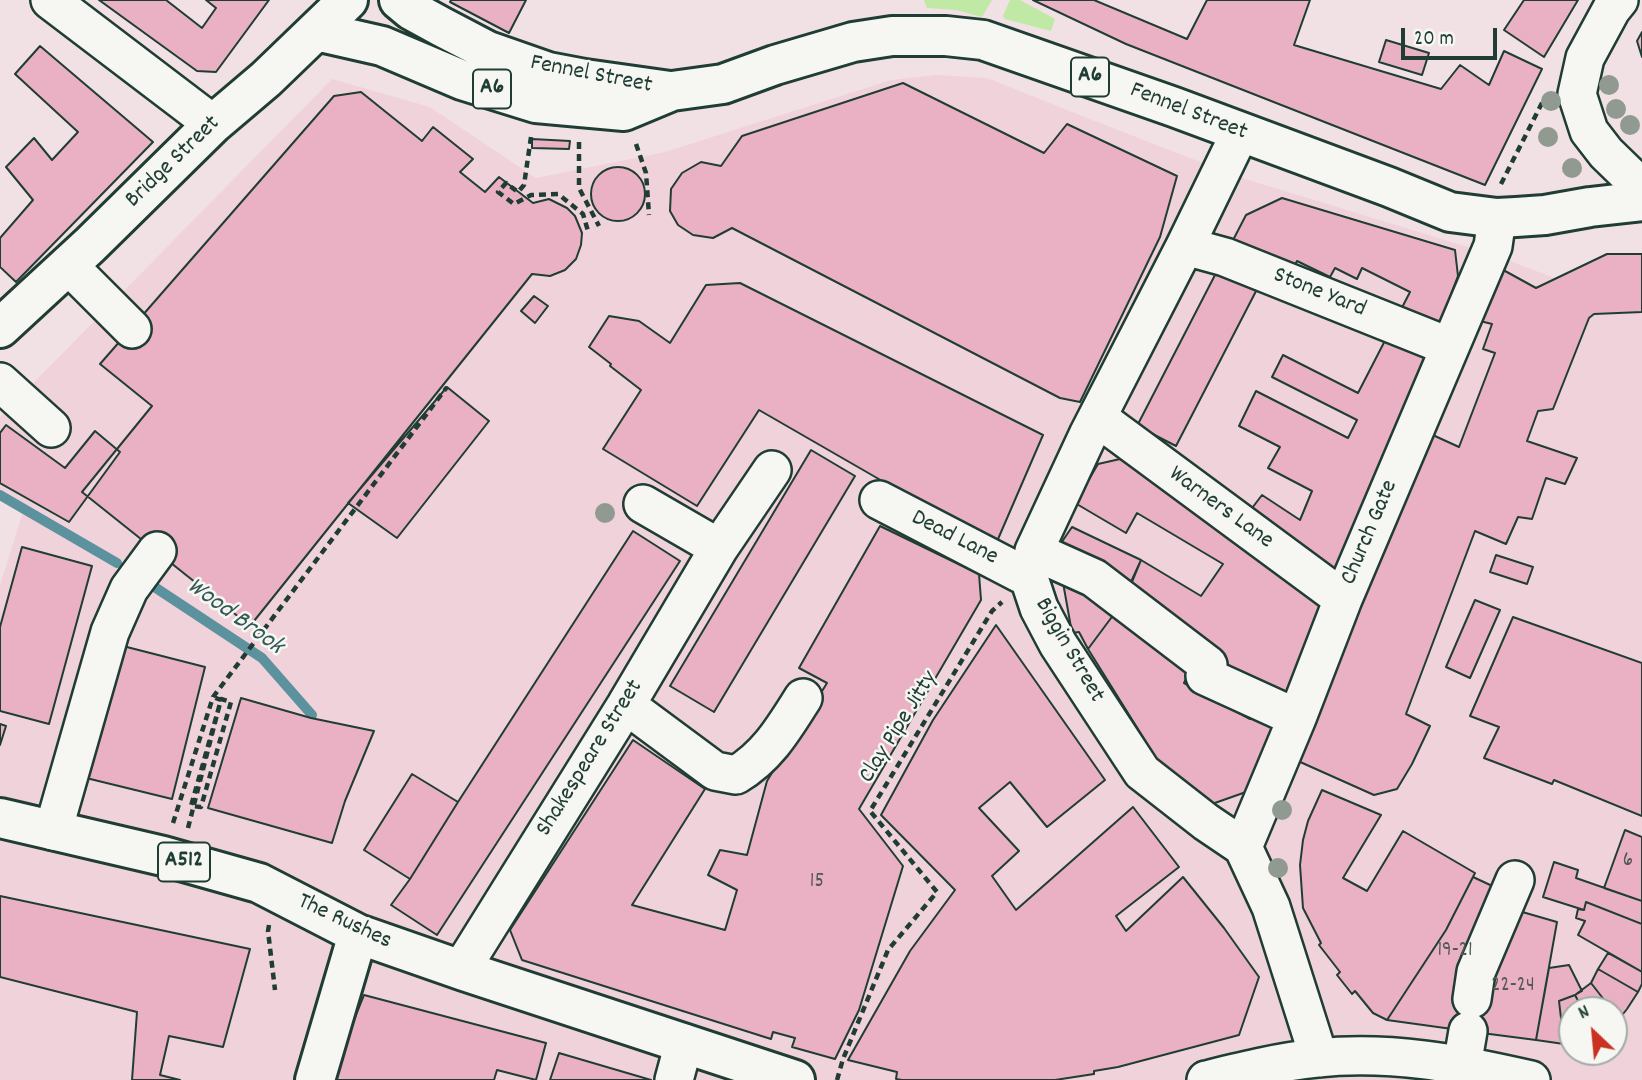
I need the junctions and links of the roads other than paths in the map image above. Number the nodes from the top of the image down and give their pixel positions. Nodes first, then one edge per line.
1 (50, 0) edge
2 (400, 0) edge
3 (1619, 0) edge
4 (336, 9) edge
5 (672, 91) junction
6 (213, 124) junction
7 (1240, 133) junction
8 (1642, 188) edge
9 (1642, 201) edge
10 (1497, 218) junction
11 (1185, 246) junction
12 (68, 265) junction
13 (0, 328) edge
14 (132, 329) dead end
15 (1450, 347) junction
16 (1, 386) edge
17 (1098, 418) junction
18 (51, 428) dead end
19 (772, 470) dead end
20 (879, 500) dead end
21 (643, 504) dead end
22 (719, 548) junction
23 (157, 551) dead end
24 (1031, 564) junction
25 (1343, 599) junction
26 (803, 698) dead end
27 (626, 705) junction
28 (1297, 718) junction
29 (0, 818) edge
30 (53, 831) junction
31 (1244, 848) junction
32 (1515, 880) dead end
33 (358, 934) junction
34 (464, 971) junction
35 (684, 1043) junction
36 (1463, 1048) edge
37 (1319, 1058) junction
38 (315, 1080) edge
39 (674, 1080) edge
40 (795, 1080) edge
41 (1206, 1080) edge
42 (1531, 1080) edge

1 - 6 street
2 - 5 main road, Fennel Street / A6
3 - 8 street
4 - 5 main road, Fennel Street / A6
4 - 6 main road, Bridge Street / A6
5 - 7 main road, Fennel Street / A6
6 - 12 main road, Bridge Street / A6
7 - 10 main road, Fennel Street / A6
7 - 11 street
9 - 10 main road, A6
10 - 15 street, Church Gate
11 - 15 street, Stone Yard
11 - 17 street
12 - 13 main road, Bridge Street / A6
12 - 14 street
15 - 25 street, Church Gate
16 - 18 street
17 - 24 street
17 - 25 street, Warners Lane
19 - 22 street, Shakespeare Street
20 - 24 street, Dead Lane
21 - 22 street
22 - 27 street, Shakespeare Street
23 - 30 street
24 - 28 street, Dead Lane
24 - 31 street, Biggin Street
25 - 28 street, Church Gate
26 - 27 street
27 - 34 street, Shakespeare Street
28 - 31 street, Church Gate
29 - 30 main road, The Rushes / A512
30 - 33 main road, The Rushes / A512
31 - 37 street
32 - 36 street
33 - 34 main road, The Rushes / A512
33 - 38 main road
34 - 35 main road, The Rushes / A512
35 - 39 street
35 - 40 main road, A512
36 - 37 street
36 - 42 street
37 - 41 street

